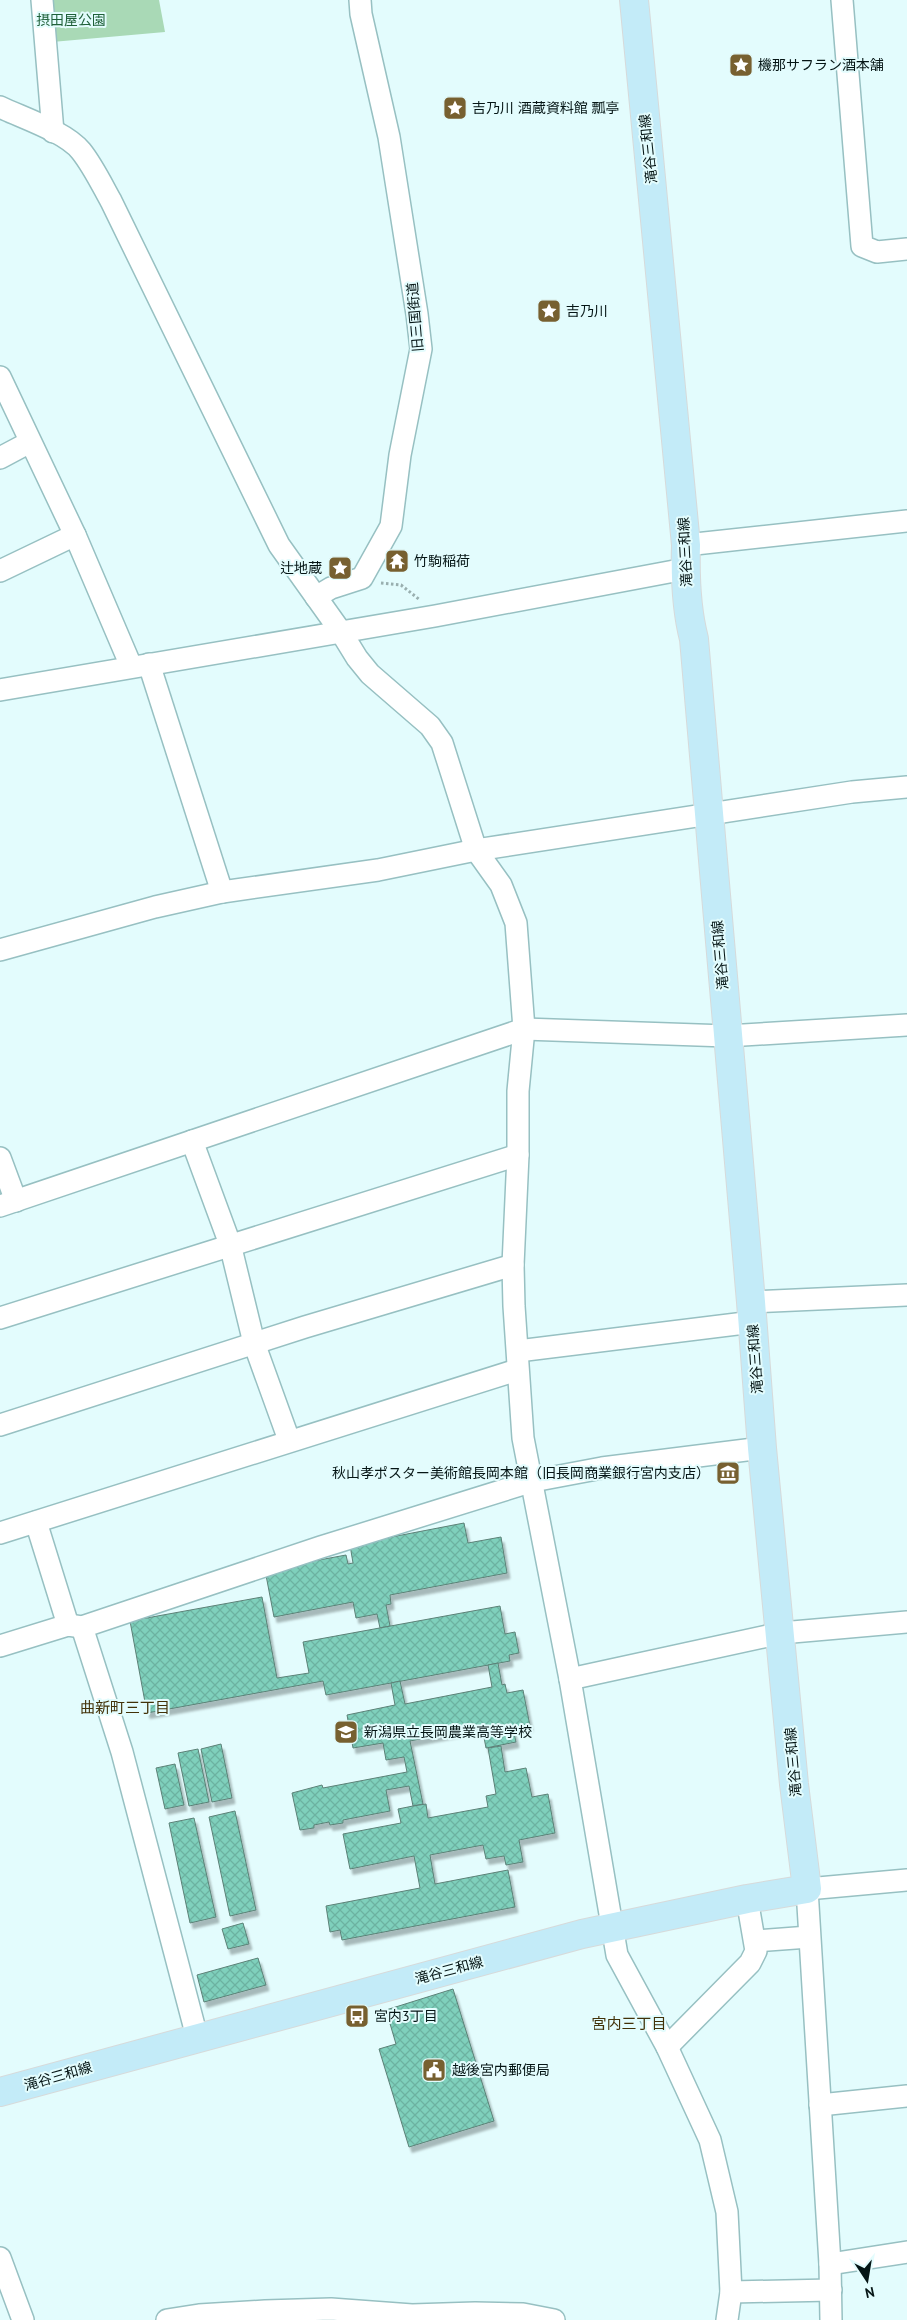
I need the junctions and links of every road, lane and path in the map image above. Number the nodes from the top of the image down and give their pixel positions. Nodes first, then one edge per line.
1 (42, 0) edge
2 (360, 0) edge
3 (634, 0) edge
4 (842, 0) edge
5 (0, 107) edge
6 (54, 132) junction
7 (907, 249) edge
8 (0, 377) edge
9 (30, 442) junction
10 (0, 458) edge
11 (907, 521) edge
12 (75, 534) junction
13 (686, 557) junction
14 (0, 570) edge
15 (362, 578) junction
16 (316, 597) junction
17 (436, 616) junction
18 (341, 632) junction
19 (140, 665) junction
20 (0, 690) edge
21 (907, 787) edge
22 (708, 815) junction
23 (476, 850) junction
24 (222, 892) junction
25 (0, 950) edge
26 (907, 1025) edge
27 (524, 1029) junction
28 (727, 1036) junction
29 (192, 1141) junction
30 (518, 1155) junction
31 (0, 1158) edge
32 (8, 1203) edge
33 (230, 1244) junction
34 (513, 1265) junction
35 (907, 1295) edge
36 (752, 1312) junction
37 (0, 1318) edge
38 (254, 1343) junction
39 (517, 1360) junction
40 (0, 1425) edge
41 (290, 1440) junction
42 (762, 1448) junction
43 (533, 1481) junction
44 (36, 1522) junction
45 (0, 1533) edge
46 (907, 1622) edge
47 (75, 1626) junction
48 (781, 1633) junction
49 (0, 1646) edge
50 (570, 1679) junction
51 (907, 1880) edge
52 (807, 1889) junction
53 (747, 1899) junction
54 (611, 1929) junction
55 (809, 1937) junction
56 (755, 1941) junction
57 (198, 2037) junction
58 (667, 2047) junction
59 (0, 2092) edge
60 (907, 2096) edge
61 (820, 2105) junction
62 (907, 2252) edge
63 (0, 2258) edge
64 (830, 2264) junction
65 (831, 2290) junction
66 (730, 2292) junction
67 (332, 2315) edge
68 (23, 2320) edge
69 (167, 2320) edge
70 (554, 2320) edge
71 (727, 2320) edge
72 (831, 2320) edge

1 - 6 street
2 - 15 street, 旧三国街道
3 - 13 main road, 滝谷三和線
4 - 7 street
5 - 6 street
6 - 16 street
8 - 9 street
9 - 10 street
9 - 12 street
11 - 13 street
12 - 14 street
12 - 19 street
13 - 17 street
13 - 22 main road, 滝谷三和線
15 - 16 street
15 - 17 path
16 - 18 street
17 - 18 street
18 - 19 street
18 - 23 street
19 - 20 street
19 - 24 street
21 - 22 street
22 - 23 street
22 - 28 main road, 滝谷三和線
23 - 24 street
23 - 27 street
24 - 25 street
26 - 28 street
27 - 28 street
27 - 29 street
27 - 30 street
28 - 36 main road, 滝谷三和線
29 - 32 street
29 - 33 street
30 - 33 street
30 - 34 street
31 - 32 street
33 - 37 street
33 - 38 street
34 - 38 street
34 - 39 street
35 - 36 street
36 - 39 street
36 - 42 main road, 滝谷三和線
38 - 40 street
38 - 41 street
39 - 41 street
39 - 43 street
41 - 44 street
42 - 43 street
42 - 48 main road, 滝谷三和線
43 - 47 street
43 - 50 street
44 - 45 street
44 - 47 street
46 - 48 street
47 - 49 street
47 - 57 street
48 - 50 street
48 - 52 main road, 滝谷三和線
50 - 54 street
51 - 52 street
52 - 53 main road, 滝谷三和線
52 - 55 street
53 - 54 main road, 滝谷三和線
53 - 56 street
54 - 57 main road, 滝谷三和線
54 - 58 street
55 - 56 street
55 - 61 street
56 - 58 street
57 - 59 main road, 滝谷三和線
58 - 66 street
60 - 61 street
61 - 64 street
62 - 64 street
63 - 68 street
64 - 65 street
65 - 66 street
65 - 72 street
66 - 71 street
67 - 69 street
67 - 70 street

